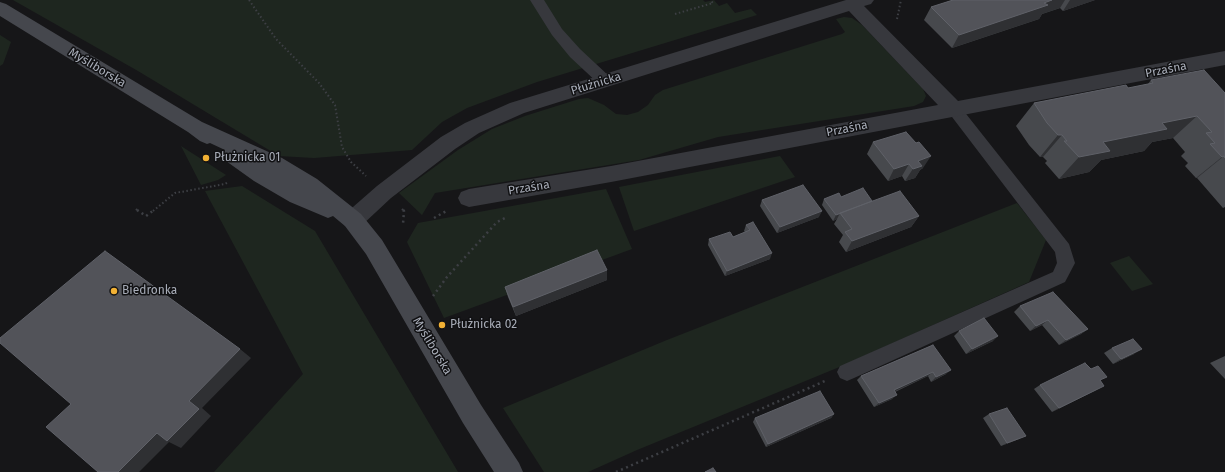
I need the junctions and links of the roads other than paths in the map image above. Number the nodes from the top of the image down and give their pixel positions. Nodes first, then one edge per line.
1 (537, 0) edge
2 (858, 2) edge
3 (0, 8) edge
4 (1225, 58) edge
5 (605, 81) junction
6 (954, 109) junction
7 (469, 198) dead end
8 (353, 220) junction
9 (847, 372) road end
10 (510, 472) edge

1 - 5 lane
2 - 5 street, Płużnicka
2 - 6 street
3 - 8 street, Myśliborska
4 - 6 street, Przaśna
5 - 8 street, Płużnicka
6 - 7 street, Przaśna
6 - 9 lane
8 - 10 street, Myśliborska

